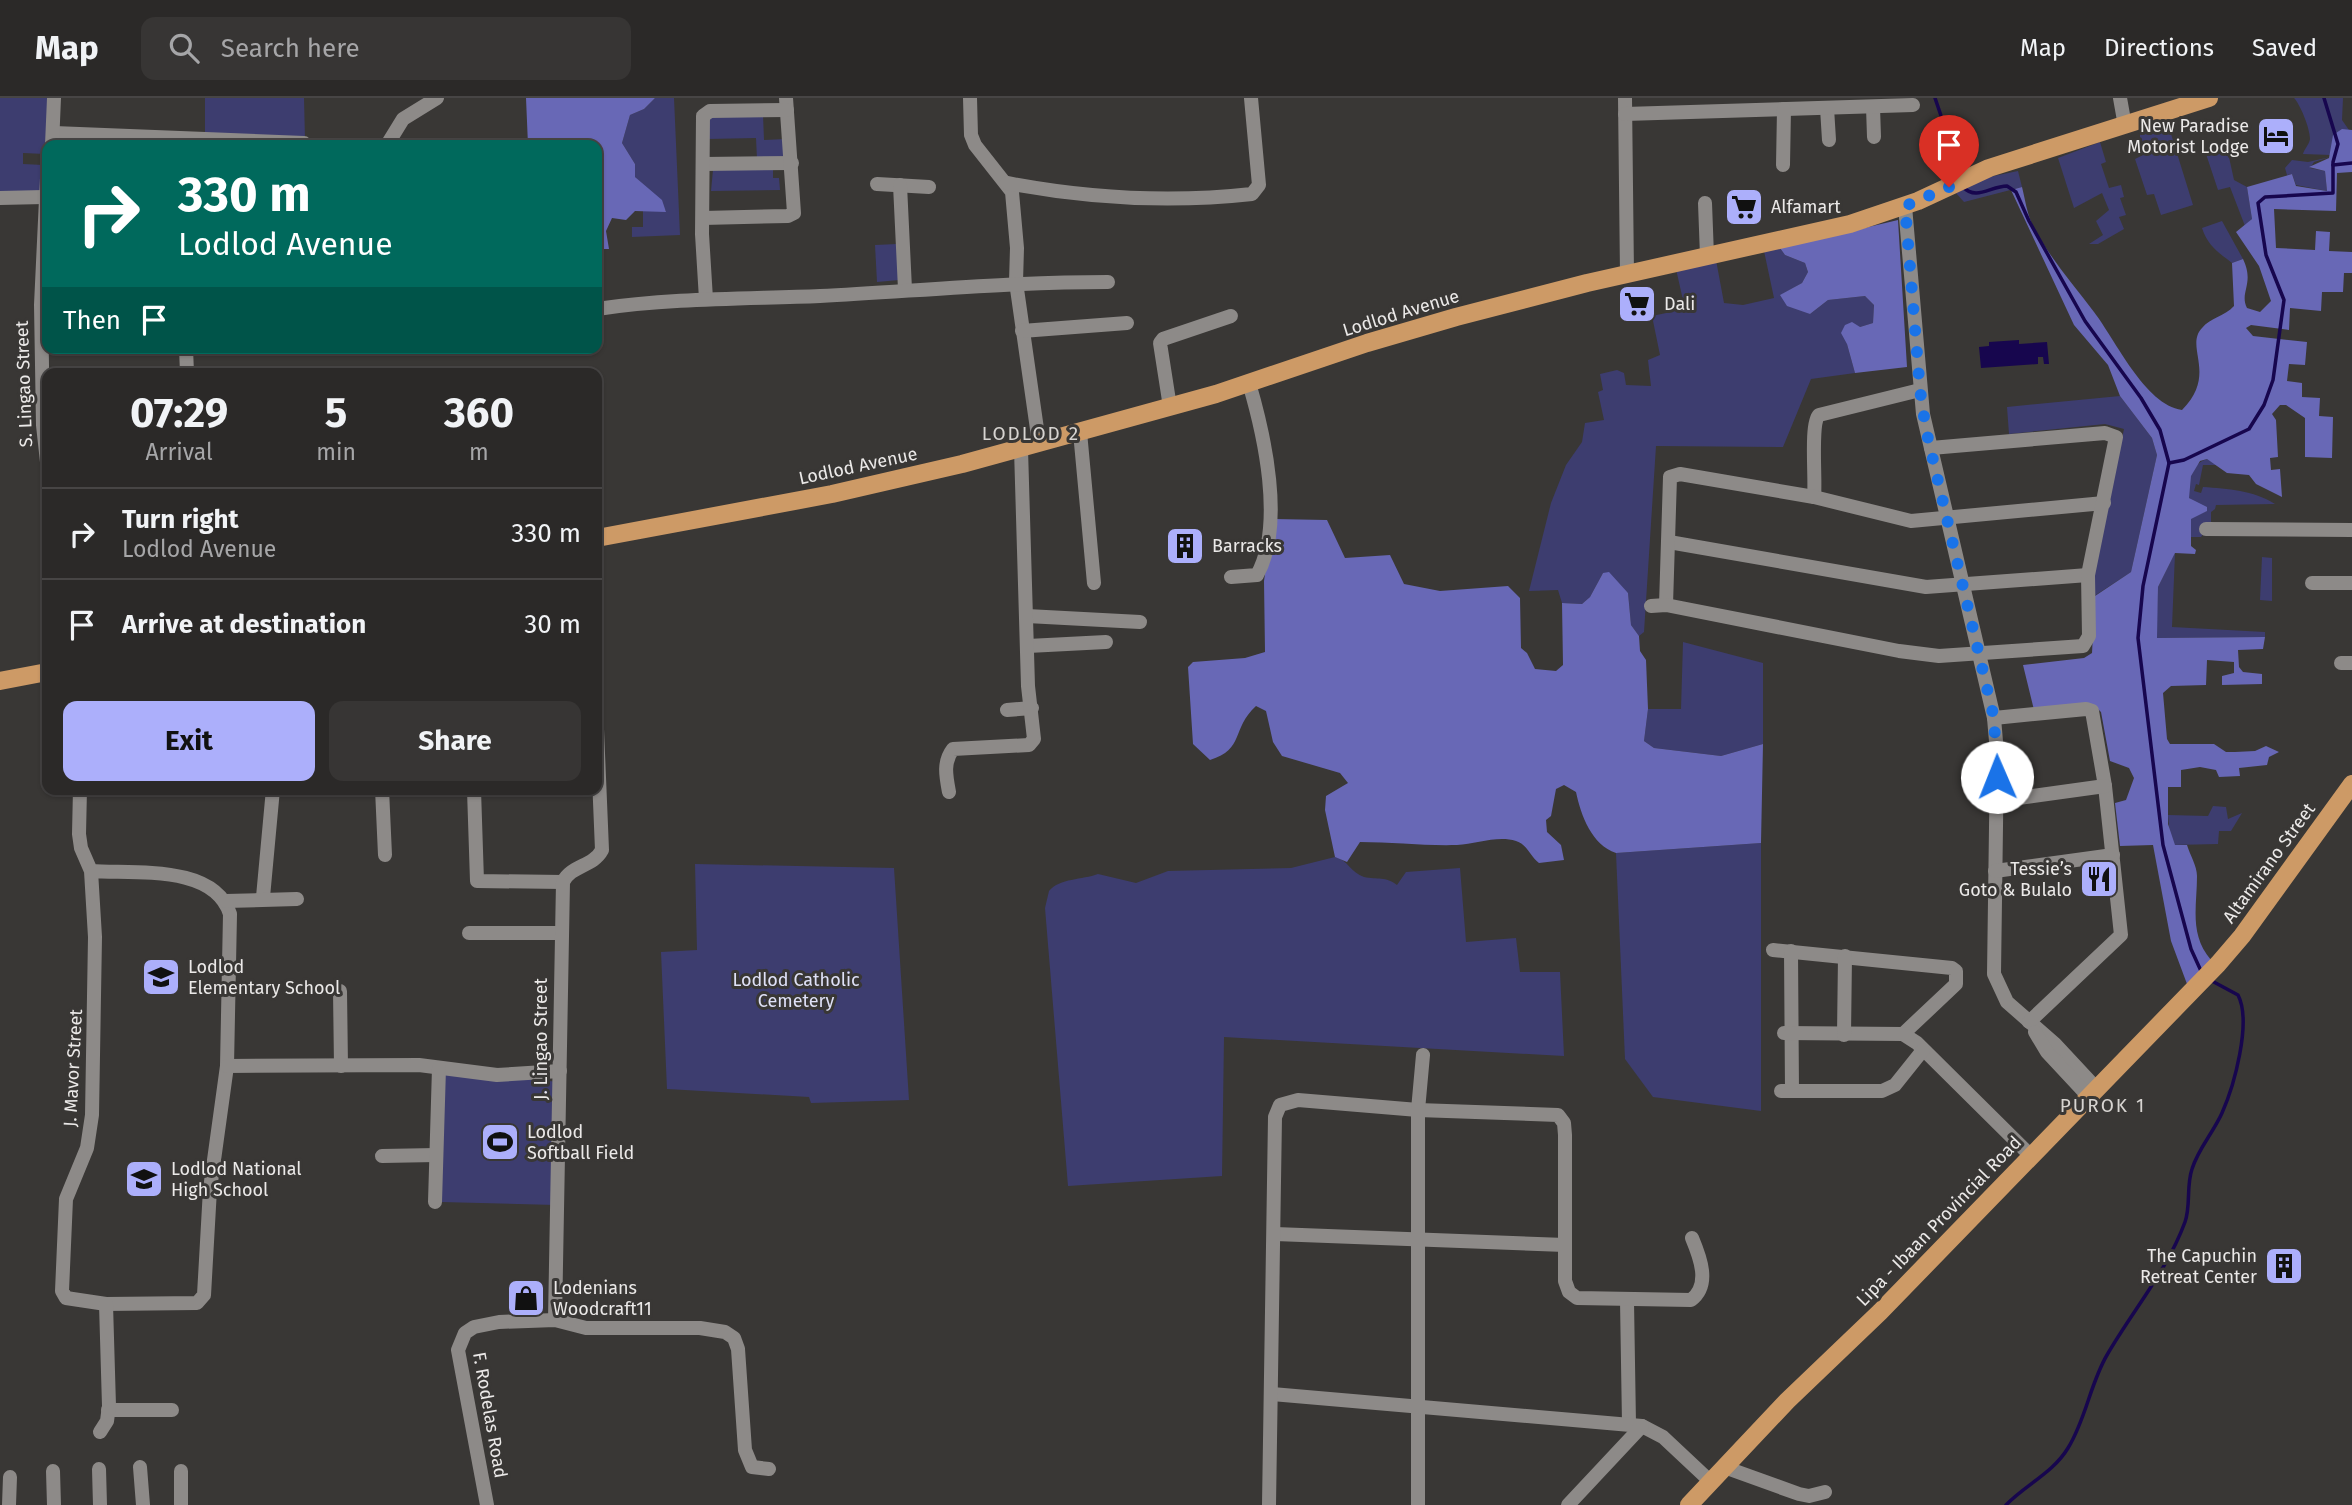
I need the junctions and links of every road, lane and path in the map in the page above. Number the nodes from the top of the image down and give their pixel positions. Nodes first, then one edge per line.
1 (54, 98) edge
2 (437, 98) edge
3 (970, 98) edge
4 (1251, 98) edge
5 (1625, 98) edge
6 (2120, 98) edge
7 (2201, 99) edge
8 (734, 104) edge
9 (787, 104) edge
10 (1913, 105) dead end
11 (1873, 107) junction
12 (1827, 108) junction
13 (1783, 109) junction
14 (1625, 114) junction
15 (2125, 126) junction
16 (1874, 137) dead end
17 (53, 139) edge
18 (79, 140) edge
19 (390, 140) edge
20 (1829, 140) dead end
21 (792, 163) junction
22 (704, 164) junction
23 (1783, 165) dead end
24 (1007, 183) junction
25 (877, 184) dead end
26 (900, 185) junction
27 (929, 187) dead end
28 (42, 197) edge
29 (0, 198) edge
30 (1705, 203) dead end
31 (1905, 206) junction
32 (703, 218) junction
33 (1707, 256) junction
34 (1627, 274) junction
35 (1016, 282) junction
36 (1108, 282) dead end
37 (905, 289) junction
38 (706, 299) junction
39 (602, 309) edge
40 (1231, 316) dead end
41 (1128, 323) dead end
42 (1022, 331) junction
43 (1248, 383) junction
44 (1920, 390) junction
45 (1170, 407) junction
46 (1080, 432) junction
47 (1039, 443) junction
48 (1931, 448) junction
49 (1021, 449) junction
50 (1814, 497) junction
51 (2104, 503) junction
52 (1948, 519) junction
53 (2206, 529) dead end
54 (2352, 530) edge
55 (602, 537) edge
56 (1669, 542) junction
57 (2088, 575) junction
58 (1231, 577) dead end
59 (1094, 583) dead end
60 (2312, 583) dead end
61 (2352, 583) edge
62 (1964, 586) junction
63 (1666, 605) junction
64 (1651, 606) dead end
65 (1027, 615) junction
66 (1140, 622) dead end
67 (1106, 642) dead end
68 (1028, 646) junction
69 (1980, 653) junction
70 (42, 673) edge
71 (0, 681) edge
72 (1032, 708) junction
73 (1007, 710) dead end
74 (1994, 718) junction
75 (2352, 784) edge
76 (2105, 786) junction
77 (949, 792) dead end
78 (80, 795) edge
79 (272, 795) edge
80 (383, 795) edge
81 (474, 795) edge
82 (600, 795) edge
83 (1997, 801) junction
84 (2113, 855) junction
85 (385, 856) dead end
86 (1994, 871) junction
87 (91, 872) junction
88 (564, 882) junction
89 (263, 897) junction
90 (297, 899) dead end
91 (226, 901) junction
92 (469, 933) dead end
93 (560, 933) junction
94 (1773, 950) dead end
95 (1791, 951) junction
96 (1845, 956) junction
97 (2218, 964) joint
98 (340, 991) dead end
99 (2029, 1022) junction
100 (1787, 1033) junction
101 (1903, 1034) junction
102 (1844, 1035) junction
103 (1923, 1050) junction
104 (1423, 1055) dead end
105 (226, 1066) junction
106 (341, 1066) junction
107 (439, 1068) junction
108 (560, 1071) junction
109 (2092, 1092) junction
110 (1418, 1110) junction
111 (436, 1155) junction
112 (382, 1156) dead end
113 (2031, 1156) junction
114 (435, 1202) dead end
115 (1275, 1234) junction
116 (1419, 1238) junction
117 (1692, 1238) dead end
118 (1564, 1245) junction
119 (1628, 1301) junction
120 (106, 1304) junction
121 (555, 1320) junction
122 (1272, 1394) junction
123 (1420, 1405) junction
124 (108, 1410) junction
125 (172, 1410) dead end
126 (1635, 1425) junction
127 (100, 1432) dead end
128 (140, 1467) dead end
129 (1724, 1467) junction
130 (99, 1469) dead end
131 (769, 1469) dead end
132 (53, 1471) dead end
133 (181, 1471) dead end
134 (10, 1477) dead end
135 (1710, 1482) junction
136 (1825, 1492) dead end
137 (9, 1505) edge
138 (54, 1505) edge
139 (100, 1505) edge
140 (143, 1505) edge
141 (181, 1505) edge
142 (487, 1505) edge
143 (1269, 1505) edge
144 (1418, 1505) edge
145 (1568, 1505) edge
146 (1689, 1505) edge

1 - 17 street
2 - 19 street
3 - 24 street
4 - 24 street
5 - 14 street
6 - 15 street
7 - 15 main road, Lodlod Avenue
8 - 9 street
8 - 22 street
9 - 21 street
10 - 11 street
11 - 12 street
11 - 16 street
12 - 13 street
12 - 20 street
13 - 14 street
13 - 23 street
14 - 34 street
15 - 31 main road, Lodlod Avenue
17 - 18 street
21 - 22 street
21 - 32 street
22 - 32 street
24 - 35 street
25 - 26 street
26 - 27 street
26 - 37 street
28 - 29 street
30 - 33 street
31 - 33 main road, Lodlod Avenue
31 - 44 street
32 - 38 street
33 - 34 main road, Lodlod Avenue
34 - 43 main road, Lodlod Avenue
35 - 36 street
35 - 37 street
35 - 42 street
37 - 38 street
38 - 39 street
40 - 45 street
41 - 42 street
42 - 47 street
43 - 45 main road, Lodlod Avenue
43 - 58 street
44 - 48 street
44 - 50 street
45 - 46 main road, Lodlod Avenue
46 - 47 main road, Lodlod Avenue
46 - 59 street
47 - 49 main road, Lodlod Avenue
48 - 51 street
48 - 52 street
49 - 55 main road, Lodlod Avenue
49 - 65 street
50 - 52 street
50 - 56 street
51 - 52 street
51 - 57 street
52 - 62 street
53 - 54 street
56 - 62 street
56 - 63 street
57 - 62 street
57 - 69 street
60 - 61 street
62 - 69 street
63 - 64 street
63 - 69 street
65 - 66 street
65 - 68 street
67 - 68 street
68 - 72 street
69 - 74 street
70 - 71 main road
72 - 73 street
72 - 77 street
74 - 76 street
74 - 83 street
75 - 97 main road, Altamirano Street
76 - 83 street
76 - 84 street
78 - 87 street, J. Mavor Street
79 - 89 street
80 - 85 street
81 - 88 street
82 - 88 street
83 - 86 street
84 - 86 street
84 - 99 street
86 - 99 street
87 - 91 street
87 - 120 street, J. Mavor Street
88 - 93 street, J. Lingao Street
89 - 90 street
89 - 91 street
91 - 105 street
92 - 93 street
93 - 108 street, J. Lingao Street
94 - 95 street
95 - 96 street
95 - 100 street
96 - 101 street
96 - 102 street
97 - 109 main road, Lipa - Ibaan Provincial Road
98 - 106 street
99 - 109 street
100 - 102 street
100 - 103 street
101 - 102 street
101 - 103 street
103 - 113 street
104 - 110 street
105 - 106 street
105 - 120 street, J. Mavor Street
106 - 107 street
107 - 108 street
107 - 111 street
108 - 121 street, J. Lingao Street
109 - 113 main road, Lipa - Ibaan Provincial Road
110 - 115 street
110 - 116 street
110 - 118 street
111 - 112 street
111 - 114 street
113 - 129 main road, Lipa - Ibaan Provincial Road
115 - 116 street
115 - 122 street
116 - 118 street
116 - 123 street
117 - 119 street
118 - 119 street
119 - 126 street
120 - 124 street
121 - 131 street
121 - 142 street, F. Rodelas Road
122 - 123 street
122 - 143 street
123 - 126 street
123 - 144 street
124 - 125 street
124 - 127 street
126 - 135 street
126 - 145 street
128 - 140 street
129 - 135 main road, Lipa - Ibaan Provincial Road
129 - 136 street
130 - 139 street
132 - 138 street
133 - 141 street
134 - 137 street
135 - 146 main road, Lipa - Ibaan Provincial Road

